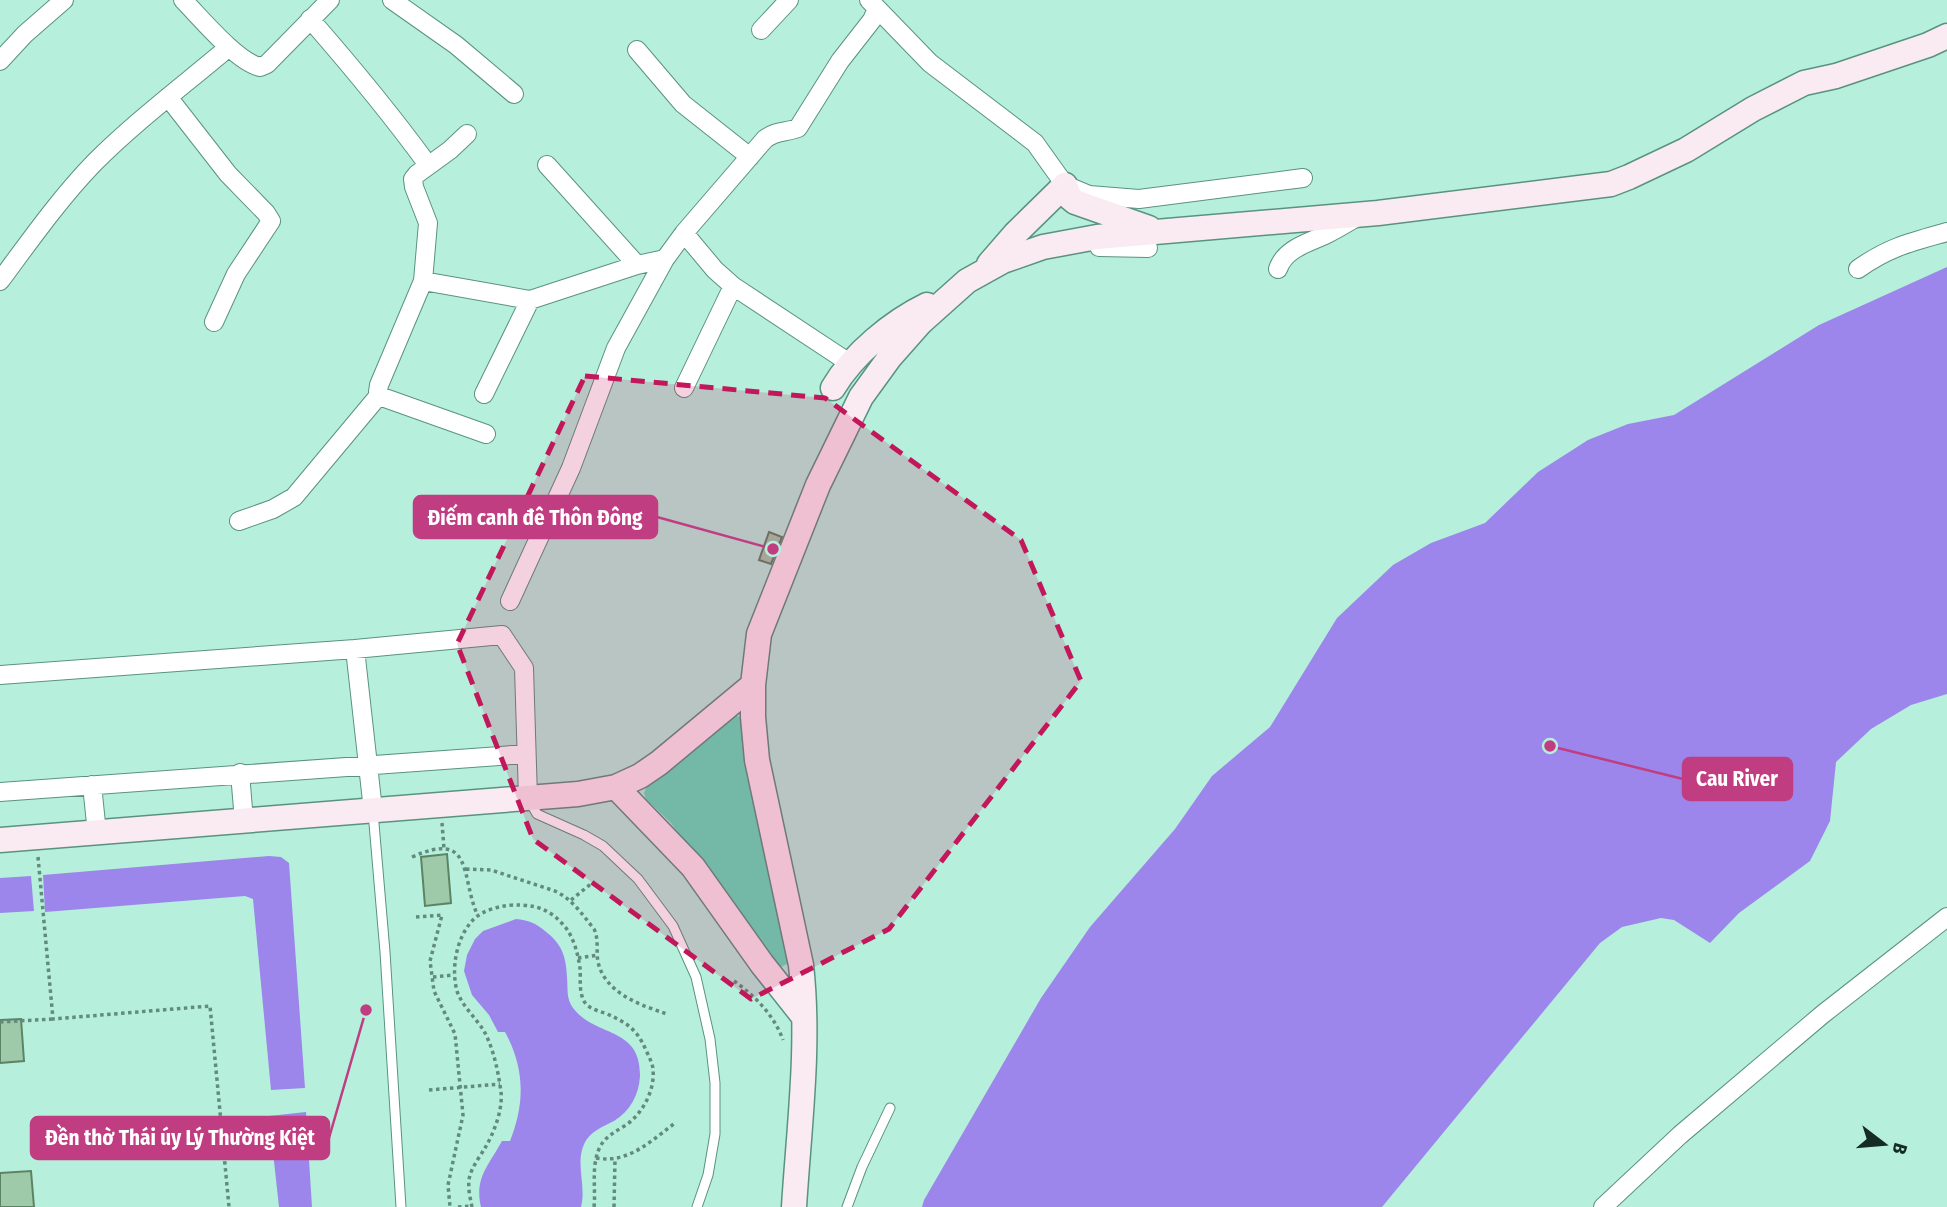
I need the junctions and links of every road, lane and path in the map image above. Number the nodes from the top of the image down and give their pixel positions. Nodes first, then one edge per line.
1 (64, 0) edge
2 (183, 0) edge
3 (330, 0) edge
4 (392, 0) edge
5 (789, 0) edge
6 (873, 5) edge
7 (310, 19) junction
8 (761, 30) dead end
9 (1947, 36) edge
10 (229, 47) junction
11 (637, 50) dead end
12 (0, 61) edge
13 (514, 94) dead end
14 (168, 97) junction
15 (467, 134) dead end
16 (750, 156) junction
17 (428, 165) junction
18 (547, 165) dead end
19 (1303, 178) dead end
20 (1065, 185) junction
21 (1363, 214) junction
22 (1947, 232) edge
23 (684, 233) junction
24 (1153, 240) junction
25 (665, 258) junction
26 (637, 265) junction
27 (1278, 269) dead end
28 (1858, 269) dead end
29 (985, 270) junction
30 (0, 281) edge
31 (423, 281) junction
32 (733, 286) junction
33 (956, 291) junction
34 (530, 300) junction
35 (214, 322) dead end
36 (851, 364) junction
37 (684, 388) dead end
38 (833, 388) dead end
39 (380, 394) junction
40 (484, 394) dead end
41 (486, 434) dead end
42 (239, 521) dead end
43 (510, 601) dead end
44 (355, 649) junction
45 (0, 675) edge
46 (753, 685) junction
47 (526, 754) junction
48 (368, 764) junction
49 (240, 774) junction
50 (92, 785) junction
51 (616, 787) junction
52 (0, 792) edge
53 (528, 798) junction
54 (373, 810) junction
55 (244, 821) junction
56 (442, 821) dead end
57 (97, 833) junction
58 (0, 840) edge
59 (444, 849) junction
60 (37, 855) dead end
61 (412, 857) dead end
62 (466, 869) junction
63 (592, 883) dead end
64 (571, 900) junction
65 (478, 916) junction
66 (416, 917) dead end
67 (1947, 917) edge
68 (598, 956) junction
69 (578, 957) junction
70 (454, 975) junction
71 (433, 977) junction
72 (734, 981) dead end
73 (667, 1014) dead end
74 (804, 1017) junction
75 (53, 1018) junction
76 (0, 1022) edge
77 (784, 1045) dead end
78 (500, 1084) junction
79 (460, 1088) junction
80 (429, 1090) dead end
81 (890, 1108) dead end
82 (675, 1123) dead end
83 (596, 1158) junction
84 (615, 1159) junction
85 (472, 1206) edge
86 (229, 1207) edge
87 (401, 1207) edge
88 (450, 1207) edge
89 (458, 1207) edge
90 (594, 1207) edge
91 (614, 1207) edge
92 (697, 1207) edge
93 (794, 1207) edge
94 (847, 1207) edge
95 (1603, 1207) edge

1 - 12 street
2 - 10 street
3 - 7 street
4 - 13 street
5 - 8 street
6 - 16 street
6 - 20 street
7 - 10 street
7 - 17 street
9 - 21 main road
10 - 14 street
11 - 16 street
14 - 30 street
14 - 35 street
15 - 17 street
16 - 23 street
17 - 31 street
18 - 26 street
19 - 20 street
20 - 24 main road
20 - 29 main road
21 - 24 main road
21 - 27 street
22 - 28 street
23 - 25 street
23 - 32 street
24 - 29 main road
25 - 26 street
25 - 43 street
26 - 34 street
29 - 33 main road
31 - 34 street
31 - 39 street
32 - 36 street
32 - 37 street
33 - 36 main road
33 - 46 main road
34 - 40 street
36 - 38 main road
39 - 41 street
39 - 42 street
44 - 45 street
44 - 47 street
44 - 48 street
46 - 51 main road
46 - 74 main road
47 - 48 street
47 - 53 street
48 - 49 street
48 - 54 street
49 - 50 street
49 - 55 street
50 - 52 street
50 - 57 street
51 - 53 main road
51 - 74 main road
53 - 54 main road
53 - 92 lane
54 - 55 main road
54 - 87 lane
55 - 57 main road
56 - 59 path
57 - 58 main road
59 - 61 path
59 - 62 path
60 - 75 path
62 - 64 path
62 - 65 path
63 - 64 path
64 - 68 path
65 - 69 path
65 - 70 path
66 - 71 path
67 - 95 street
68 - 69 path
68 - 73 path
69 - 83 path
70 - 71 path
70 - 78 path
71 - 79 path
72 - 77 path
74 - 93 main road
75 - 76 path
75 - 86 path
78 - 79 path
78 - 85 path
79 - 80 path
79 - 88 path
81 - 94 lane
82 - 84 path
83 - 84 path
83 - 90 path
84 - 91 path
85 - 89 path

